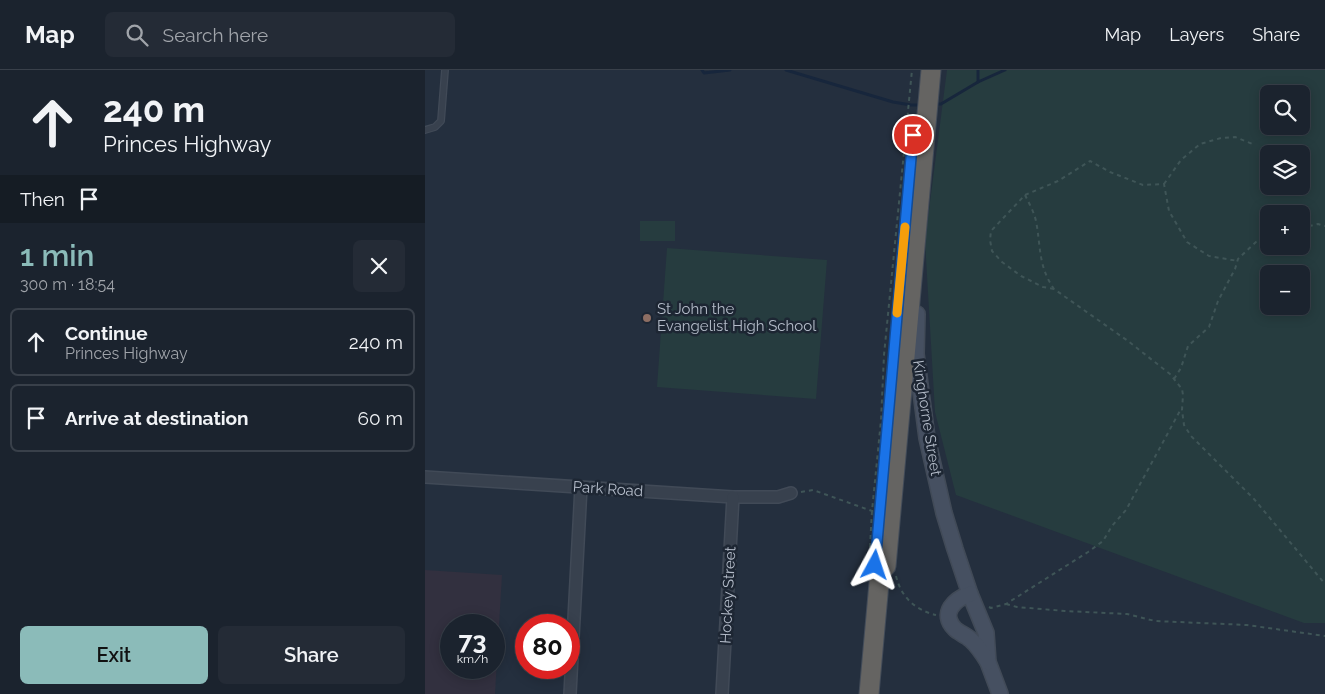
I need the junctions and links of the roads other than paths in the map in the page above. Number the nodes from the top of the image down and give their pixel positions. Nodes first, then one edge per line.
1 (445, 70) edge
2 (920, 76) edge
3 (425, 130) edge
4 (912, 214) junction
5 (425, 478) edge
6 (581, 488) junction
7 (791, 493) road end
8 (733, 497) junction
9 (970, 594) junction
10 (989, 662) junction
11 (570, 694) edge
12 (722, 694) edge
13 (869, 694) edge
14 (999, 694) edge

1 - 3 lane
2 - 4 highway
4 - 9 main road, Kinghorne Street
4 - 13 highway
5 - 6 street, Park Road
6 - 8 street, Park Road
6 - 11 street
7 - 8 street, Park Road
8 - 12 street, Hockey Street
9 - 10 main road, Kinghorne Street
9 - 10 main road, Kinghorne Street
10 - 14 main road, Kinghorne Street

